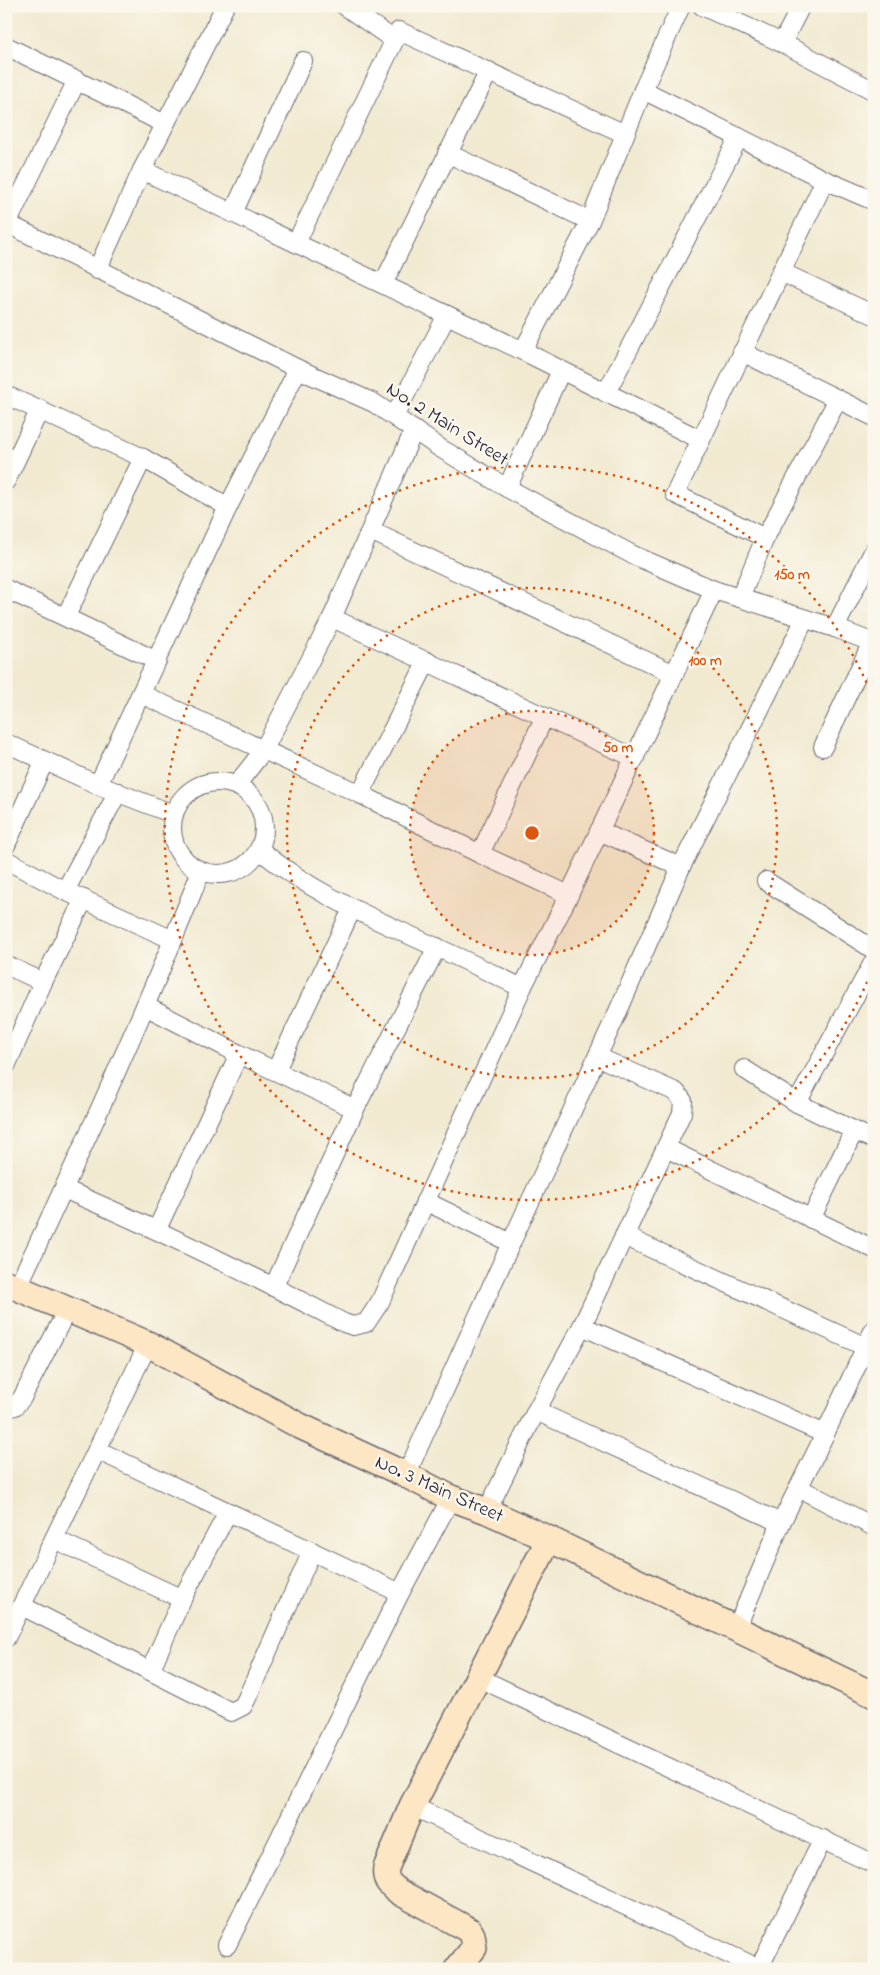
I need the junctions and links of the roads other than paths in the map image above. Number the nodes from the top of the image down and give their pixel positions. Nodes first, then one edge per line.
1 (224, 6) edge
2 (345, 6) edge
3 (681, 6) edge
4 (702, 6) edge
5 (801, 6) edge
6 (394, 40) junction
7 (782, 43) junction
8 (6, 46) edge
9 (303, 61) dead end
10 (489, 71) junction
11 (77, 80) junction
12 (872, 84) edge
13 (643, 90) junction
14 (165, 124) junction
15 (625, 134) junction
16 (740, 137) junction
17 (447, 153) junction
18 (142, 170) junction
19 (825, 180) junction
20 (874, 201) edge
21 (233, 213) junction
22 (590, 221) junction
23 (6, 224) edge
24 (296, 243) junction
25 (98, 270) junction
26 (781, 272) junction
27 (382, 284) junction
28 (447, 315) junction
29 (874, 315) edge
30 (523, 351) junction
31 (742, 352) junction
32 (298, 369) junction
33 (561, 371) junction
34 (606, 393) junction
35 (6, 395) edge
36 (838, 399) junction
37 (40, 409) junction
38 (395, 415) junction
39 (874, 417) edge
40 (414, 430) junction
41 (701, 440) junction
42 (143, 458) junction
43 (6, 482) edge
44 (507, 488) junction
45 (228, 507) junction
46 (371, 531) junction
47 (765, 538) junction
48 (874, 550) edge
49 (6, 589) edge
50 (714, 590) junction
51 (740, 598) junction
52 (66, 616) junction
53 (332, 618) junction
54 (805, 619) junction
55 (835, 628) junction
56 (873, 643) edge
57 (157, 661) junction
58 (427, 661) junction
59 (674, 674) junction
60 (141, 694) junction
61 (544, 718) junction
62 (6, 743) edge
63 (823, 747) dead end
64 (263, 751) junction
65 (635, 758) junction
66 (44, 762) junction
67 (237, 784) junction
68 (98, 785) junction
69 (118, 792) junction
70 (360, 794) junction
71 (173, 814) junction
72 (600, 831) junction
73 (6, 845) edge
74 (260, 850) junction
75 (480, 854) junction
76 (6, 860) edge
77 (681, 867) junction
78 (201, 871) junction
79 (766, 881) dead end
80 (65, 891) junction
81 (569, 895) junction
82 (84, 899) junction
83 (352, 909) junction
84 (174, 940) junction
85 (438, 947) junction
86 (874, 950) edge
87 (874, 961) edge
88 (6, 965) edge
89 (44, 982) junction
90 (522, 988) junction
91 (145, 1006) junction
92 (240, 1054) junction
93 (598, 1057) junction
94 (6, 1066) edge
95 (744, 1069) dead end
96 (276, 1070) junction
97 (797, 1104) junction
98 (355, 1109) junction
99 (854, 1131) junction
100 (874, 1140) edge
101 (666, 1148) junction
102 (64, 1190) junction
103 (425, 1201) junction
104 (811, 1219) junction
105 (157, 1229) junction
106 (624, 1236) junction
107 (511, 1243) junction
108 (874, 1249) edge
109 (12, 1285) edge
110 (274, 1286) junction
111 (68, 1308) junction
112 (582, 1326) junction
113 (874, 1329) edge
114 (148, 1344) junction
115 (866, 1347) junction
116 (6, 1409) edge
117 (536, 1411) junction
118 (825, 1434) junction
119 (97, 1450) junction
120 (406, 1475) junction
121 (799, 1488) junction
122 (451, 1498) junction
123 (487, 1511) junction
124 (228, 1512) junction
125 (781, 1523) junction
126 (874, 1527) edge
127 (54, 1539) junction
128 (550, 1539) junction
129 (312, 1551) junction
130 (400, 1593) junction
131 (182, 1599) junction
132 (22, 1606) junction
133 (736, 1629) junction
134 (6, 1638) edge
135 (150, 1671) junction
136 (478, 1678) junction
137 (874, 1695) edge
138 (412, 1806) junction
139 (823, 1839) junction
140 (874, 1864) edge
141 (227, 1945) dead end
142 (457, 1969) edge
143 (759, 1969) edge

1 - 14 street
2 - 6 street
3 - 13 street
4 - 7 street
5 - 7 street
6 - 10 street
6 - 24 street
7 - 12 street
8 - 11 street
9 - 21 street
10 - 15 street
10 - 17 street
11 - 14 street
11 - 23 street
13 - 15 street
13 - 16 street
14 - 18 street
15 - 22 street
16 - 19 street
16 - 34 street
17 - 22 street
17 - 27 street
18 - 21 street
18 - 25 street
19 - 20 street
19 - 26 street
21 - 24 street
22 - 30 street
23 - 25 street, No. 2 Main Street
24 - 27 street
25 - 32 street, No. 2 Main Street
26 - 29 street
26 - 31 street
27 - 28 street
28 - 30 street
28 - 38 street
30 - 33 street
31 - 36 street
31 - 41 street
32 - 38 street, No. 2 Main Street
32 - 45 street
33 - 34 street
33 - 44 street
34 - 41 street
35 - 37 street
36 - 39 street
36 - 47 street
37 - 42 street
37 - 43 street
38 - 40 street, No. 2 Main Street
40 - 44 street, No. 2 Main Street
40 - 46 street
41 - 47 street
42 - 45 street
42 - 52 street
44 - 50 street, No. 2 Main Street
45 - 57 street
46 - 53 street
46 - 59 street
47 - 51 street
48 - 55 street
49 - 52 street
50 - 51 street, No. 2 Main Street
50 - 59 street
51 - 54 street, No. 2 Main Street
52 - 57 street
53 - 58 street
53 - 64 street
54 - 55 street, No. 2 Main Street
54 - 77 street
55 - 56 street, No. 2 Main Street
56 - 63 street
57 - 60 street
58 - 61 street
58 - 70 street
59 - 65 street
60 - 64 street
60 - 68 street
61 - 65 street
61 - 75 street
62 - 66 street
64 - 67 street
64 - 70 street
65 - 72 street
66 - 68 street
66 - 73 street
67 - 71 street
67 - 74 street
68 - 69 street
69 - 71 street
69 - 80 street
70 - 75 street
71 - 78 street
72 - 77 street
72 - 81 street
74 - 78 street
74 - 83 street
75 - 81 street
76 - 80 street
77 - 93 street
78 - 84 street
79 - 86 street
80 - 82 street
81 - 90 street
82 - 84 street
82 - 89 street
83 - 85 street
83 - 96 street
84 - 91 street
85 - 90 street
85 - 98 street
87 - 97 street
88 - 89 street
89 - 94 street
90 - 103 street
91 - 92 street
91 - 102 street
92 - 96 street
92 - 105 street
93 - 101 street
93 - 107 street
95 - 97 street
96 - 98 street
97 - 99 street
98 - 110 street
99 - 100 street
99 - 104 street
101 - 104 street
101 - 106 street
102 - 105 street
102 - 109 street
103 - 107 street
103 - 110 street
104 - 108 street
105 - 110 street
106 - 112 street
106 - 115 street
107 - 120 street
109 - 111 street, No. 3 Main Street
111 - 114 street, No. 3 Main Street
111 - 116 street
112 - 117 street
112 - 118 street
113 - 115 street
114 - 119 street
114 - 120 street, No. 3 Main Street
115 - 118 street
117 - 123 street
117 - 125 street
118 - 121 street
119 - 124 street
119 - 127 street
120 - 122 street, No. 3 Main Street
121 - 125 street
121 - 126 street
122 - 123 street, No. 3 Main Street
122 - 130 street
123 - 128 street, No. 3 Main Street
124 - 129 street
124 - 131 street
125 - 133 street
127 - 131 street
127 - 132 street
128 - 133 street, No. 3 Main Street
128 - 136 street
129 - 130 street
129 - 135 street
130 - 141 street
131 - 135 street
132 - 134 street
132 - 135 street
133 - 137 street, No. 3 Main Street
136 - 138 street
136 - 139 street
138 - 142 street
138 - 143 street
139 - 140 street
139 - 143 street

